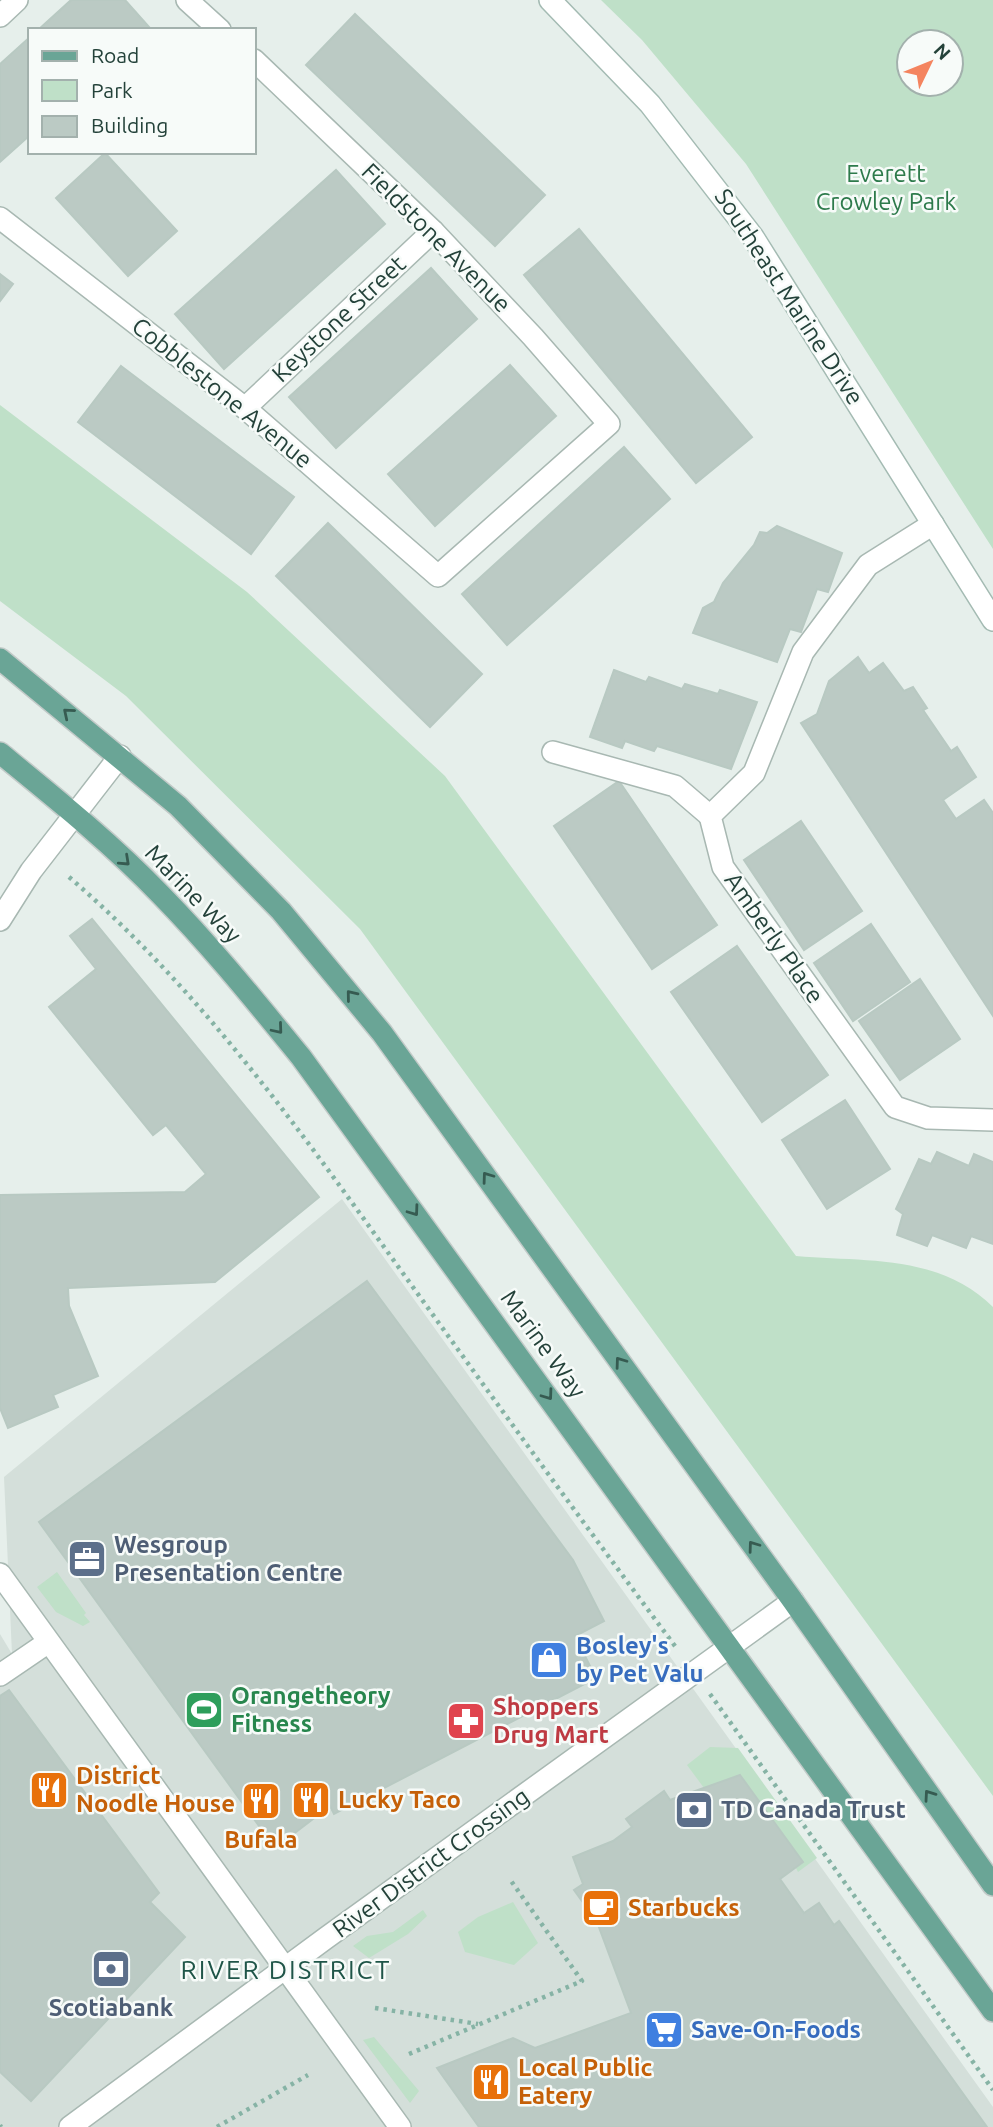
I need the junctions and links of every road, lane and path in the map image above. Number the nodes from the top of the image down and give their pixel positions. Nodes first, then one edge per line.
1 (16, 0) edge
2 (187, 0) edge
3 (550, 0) edge
4 (0, 16) edge
5 (218, 28) edge
6 (256, 62) edge
7 (0, 218) edge
8 (433, 231) junction
9 (245, 408) junction
10 (933, 523) junction
11 (438, 576) joint
12 (993, 620) edge
13 (0, 659) edge
14 (552, 752) dead end
15 (0, 753) edge
16 (120, 756) junction
17 (75, 815) junction
18 (710, 816) junction
19 (69, 877) dead end
20 (0, 920) edge
21 (993, 1121) edge
22 (0, 1574) edge
23 (793, 1601) junction
24 (47, 1643) junction
25 (675, 1647) dead end
26 (731, 1647) junction
27 (0, 1675) edge
28 (715, 1700) dead end
29 (509, 1878) dead end
30 (993, 1885) edge
31 (286, 1970) junction
32 (375, 2008) dead end
33 (993, 2011) edge
34 (479, 2025) junction
35 (409, 2054) dead end
36 (308, 2075) dead end
37 (993, 2090) edge
38 (70, 2127) edge
39 (217, 2127) edge
40 (400, 2127) edge

1 - 4 street
2 - 5 street
3 - 10 street, Southeast Marine Drive
6 - 8 street, Fieldstone Avenue
7 - 9 street, Cobblestone Avenue
8 - 9 street, Keystone Street
8 - 11 street, Fieldstone Avenue
9 - 11 street, Cobblestone Avenue
10 - 12 street, Southeast Marine Drive
10 - 18 street
16 -> 13 main road, Marine Way
14 - 18 street
15 - 17 main road, Marine Way
16 - 17 street
23 -> 16 main road, Marine Way
17 - 20 street
17 -> 26 main road, Marine Way
18 - 21 street, Amberly Place
19 - 25 path
22 - 24 street
23 - 26 street, River District Crossing
30 -> 23 main road, Marine Way
24 - 27 street
24 - 31 street
26 - 31 street, River District Crossing
26 - 33 main road, Marine Way
28 - 37 path
29 - 34 path
31 - 38 street, River District Crossing
31 - 40 street
32 - 34 path
34 - 35 path
36 - 39 path

